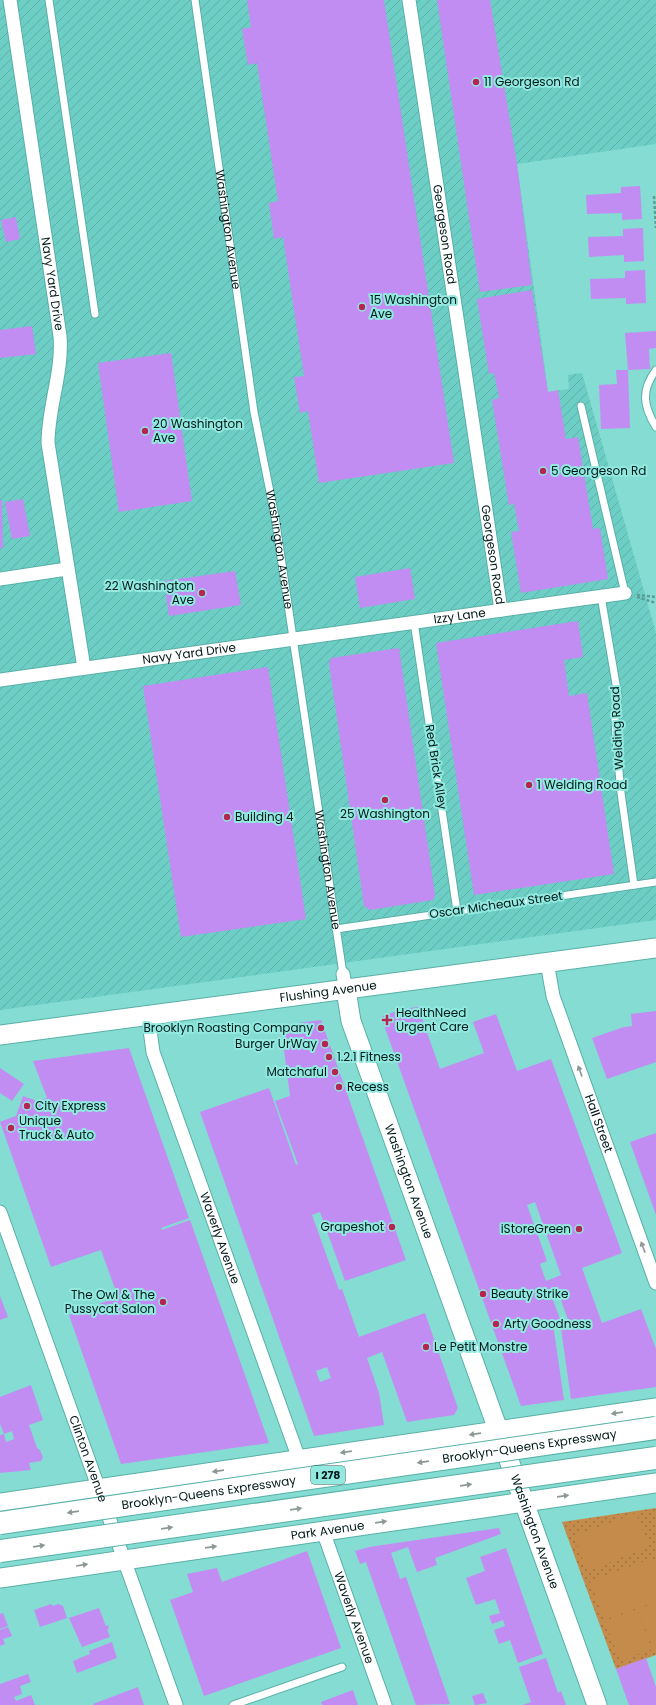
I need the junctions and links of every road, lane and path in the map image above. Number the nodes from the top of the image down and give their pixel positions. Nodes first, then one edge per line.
1 (10, 0) edge
2 (49, 0) edge
3 (195, 0) edge
4 (409, 0) edge
5 (654, 196) dead end
6 (656, 228) edge
7 (96, 314) dead end
8 (656, 370) edge
9 (581, 406) dead end
10 (656, 427) edge
11 (67, 569) junction
12 (0, 579) edge
13 (625, 593) junction
14 (602, 596) junction
15 (656, 603) edge
16 (501, 610) junction
17 (414, 622) junction
18 (294, 639) junction
19 (84, 668) junction
20 (0, 680) edge
21 (656, 882) edge
22 (634, 885) junction
23 (457, 911) junction
24 (336, 929) junction
25 (656, 948) edge
26 (547, 962) junction
27 (345, 982) junction
28 (148, 1015) junction
29 (0, 1035) edge
30 (0, 1212) edge
31 (656, 1283) edge
32 (656, 1408) edge
33 (656, 1428) edge
34 (499, 1431) junction
35 (656, 1458) edge
36 (299, 1459) junction
37 (656, 1483) edge
38 (98, 1488) junction
39 (524, 1502) junction
40 (0, 1503) edge
41 (0, 1523) edge
42 (323, 1531) junction
43 (0, 1551) edge
44 (123, 1559) junction
45 (0, 1578) edge
46 (342, 1667) dead end
47 (176, 1705) edge
48 (233, 1705) edge
49 (385, 1705) edge
50 (597, 1705) edge

1 - 11 street, Navy Yard Drive
2 - 7 lane
3 - 18 lane, Washington Avenue
4 - 16 street, Georgeson Road
5 - 6 path
8 - 10 lane
9 - 13 lane
11 - 12 street
11 - 19 street, Navy Yard Drive
13 - 14 street, Izzy Lane
13 - 15 path
14 - 16 street, Izzy Lane
14 - 22 lane, Welding Road
16 - 17 street, Izzy Lane
17 - 18 street, Izzy Lane
17 - 23 lane, Red Brick Alley
18 - 19 street, Navy Yard Drive
18 - 24 lane, Washington Avenue
19 - 20 street, Navy Yard Drive
21 - 22 lane, Oscar Micheaux Street
22 - 23 lane, Oscar Micheaux Street
23 - 24 lane, Oscar Micheaux Street
24 - 27 lane, Washington Avenue
25 - 26 main road, Flushing Avenue
26 - 27 main road, Flushing Avenue
31 -> 26 street, Hall Street
27 - 28 main road, Flushing Avenue
27 - 34 main road, Washington Avenue
28 - 29 main road, Flushing Avenue
28 - 36 street, Waverly Avenue
30 - 38 street, Clinton Avenue
32 -> 34 main road
33 -> 41 highway, Brooklyn-Queens Expressway / I 278, bridge
34 -> 36 main road
34 - 39 main road, Washington Avenue
43 -> 35 highway, bridge
36 -> 38 main road
39 -> 37 main road, Park Avenue
38 - 40 main road
38 - 44 street, Clinton Avenue
42 -> 39 main road, Park Avenue
39 - 50 main road, Washington Avenue
44 -> 42 main road, Park Avenue
42 - 49 street, Waverly Avenue
45 -> 44 main road, Park Avenue
44 - 47 street, Clinton Avenue
46 - 48 lane

